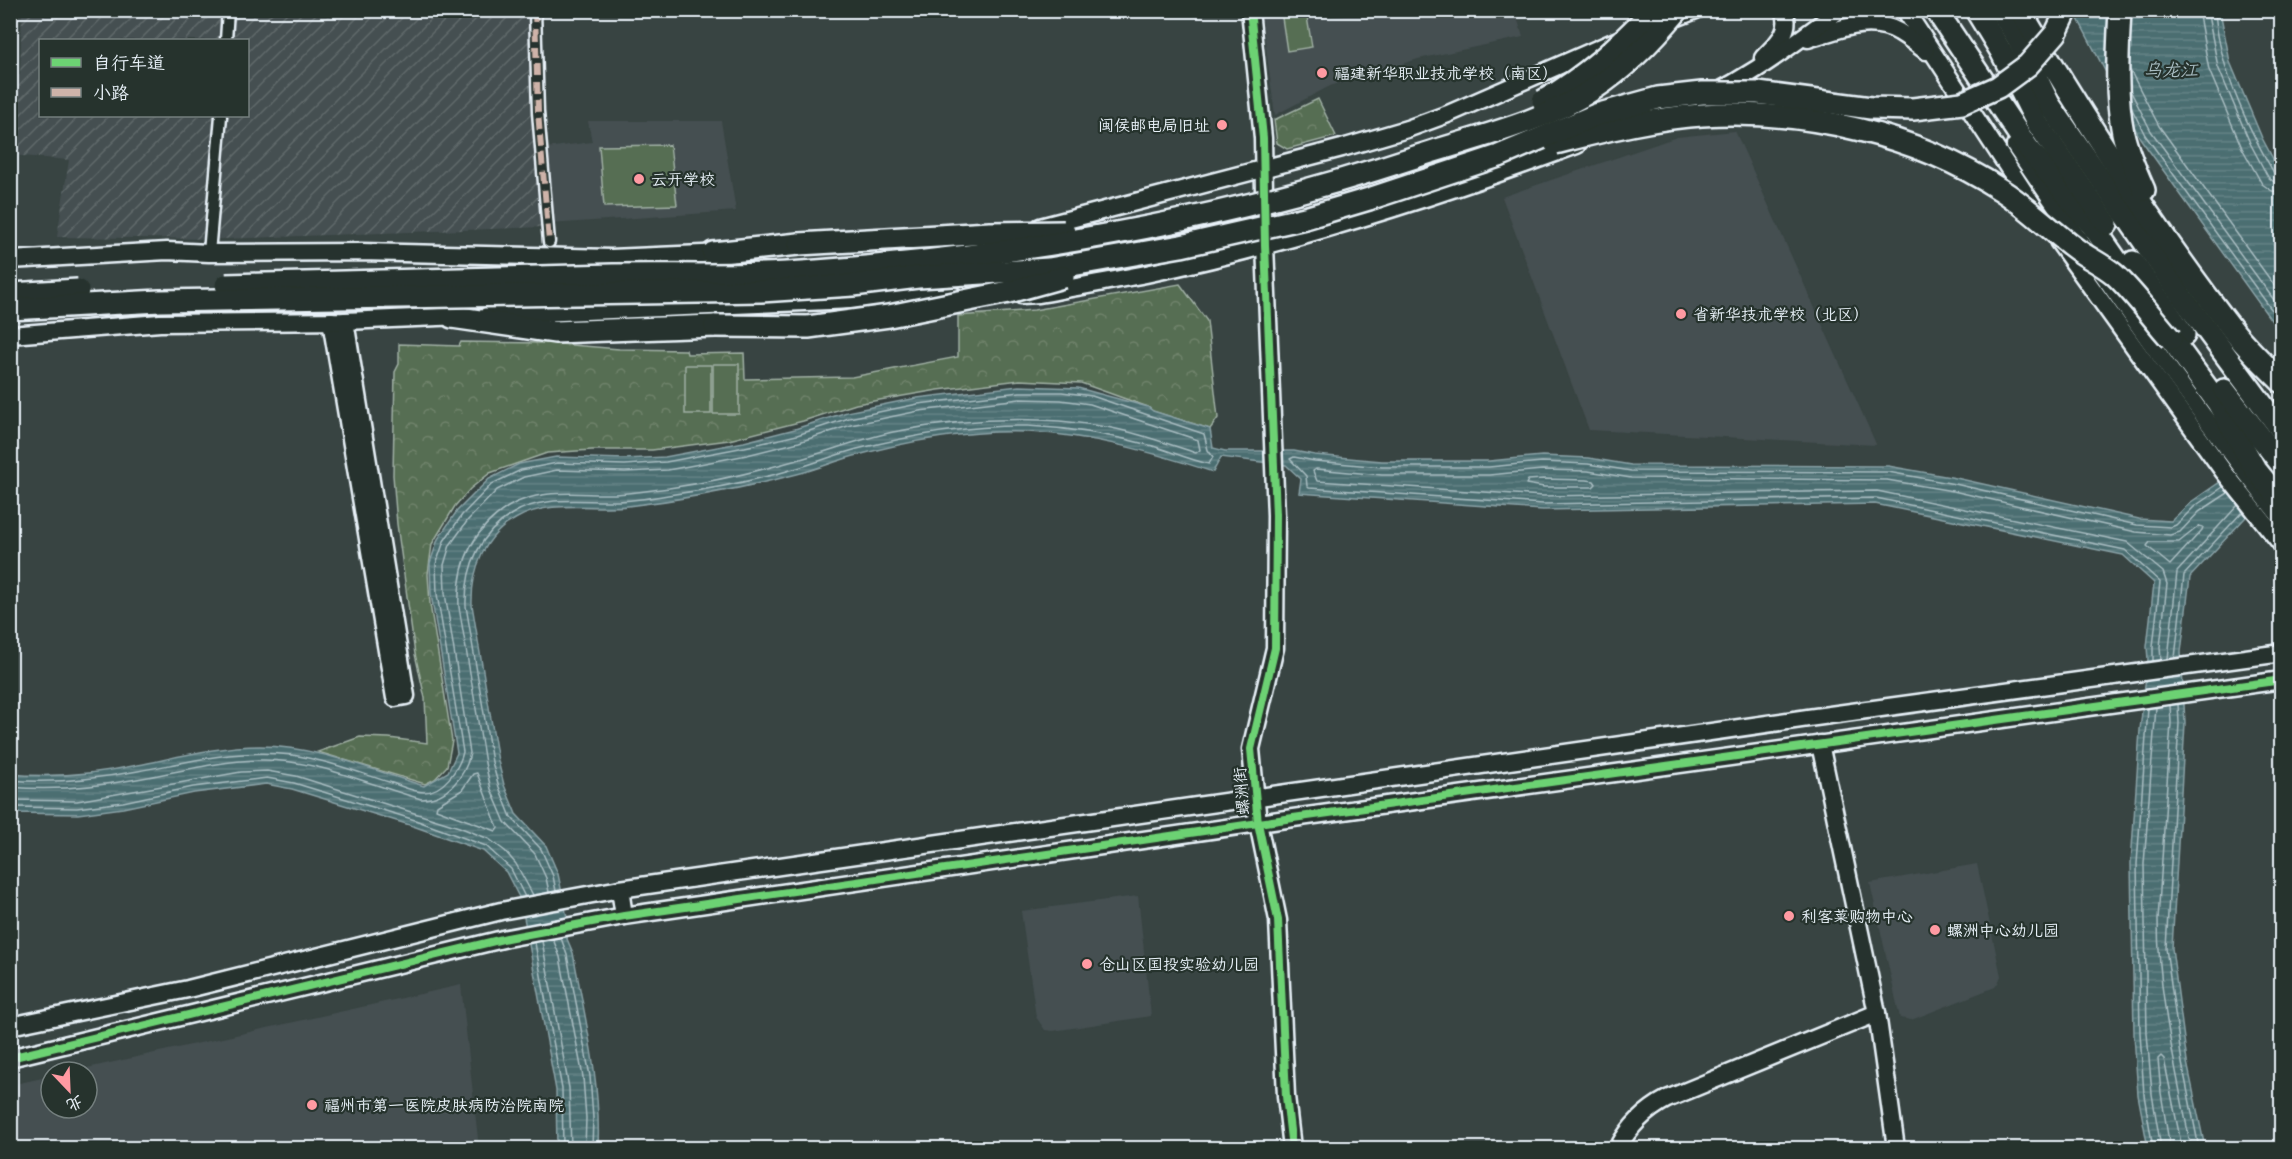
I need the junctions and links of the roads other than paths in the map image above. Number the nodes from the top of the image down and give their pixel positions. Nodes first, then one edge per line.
1 (228, 10) edge
2 (535, 10) edge
3 (1250, 10) edge
4 (1653, 10) edge
5 (1785, 10) edge
6 (1839, 10) edge
7 (1905, 10) edge
8 (1927, 10) edge
9 (1936, 10) edge
10 (1976, 10) edge
11 (2000, 10) edge
12 (2020, 10) edge
13 (2067, 10) edge
14 (2120, 10) edge
15 (1690, 11) edge
16 (226, 39) edge
17 (1796, 43) junction
18 (1933, 55) junction
19 (1744, 78) junction
20 (221, 117) edge
21 (1420, 156) junction
22 (1499, 156) junction
23 (1264, 168) junction
24 (1125, 231) junction
25 (549, 242) dead end
26 (2169, 242) junction
27 (1264, 245) junction
28 (209, 253) junction
29 (713, 253) junction
30 (1135, 254) junction
31 (10, 260) edge
32 (10, 294) edge
33 (10, 309) edge
34 (452, 317) junction
35 (338, 321) junction
36 (10, 335) edge
37 (2171, 339) junction
38 (2282, 382) edge
39 (2282, 431) edge
40 (2282, 465) edge
41 (2231, 467) junction
42 (2268, 505) edge
43 (2282, 519) edge
44 (2282, 545) edge
45 (2282, 653) edge
46 (2282, 680) edge
47 (1820, 744) junction
48 (1256, 797) junction
49 (1257, 823) junction
50 (620, 889) junction
51 (624, 916) junction
52 (1877, 1013) junction
53 (10, 1026) edge
54 (10, 1058) edge
55 (1292, 1149) edge
56 (1618, 1149) edge
57 (1896, 1149) edge

1 - 16 street
2 - 25 street
3 - 23 street, 螺洲街
4 - 21 highway, bridge
5 - 19 street
6 - 17 street
7 - 18 street
8 - 41 street
9 - 37 highway, bridge
10 - 40 highway
11 - 39 highway
12 - 26 highway
13 - 22 highway, bridge
14 - 26 highway
15 - 21 highway, bridge
15 - 23 street
17 - 18 street
17 - 19 street
18 - 41 street
19 - 27 street
20 - 28 street
21 - 24 highway, bridge
22 - 30 highway, bridge
22 - 37 highway, bridge
23 - 27 street, 螺洲街
23 - 29 street
24 - 29 highway, bridge
24 - 32 highway, bridge
26 - 38 highway
27 - 34 street
27 - 48 street, 螺洲街
28 - 29 street
28 - 31 street
30 - 33 highway, bridge
30 - 34 highway, bridge
34 - 35 street
35 - 35 street
35 - 36 street
37 - 42 highway
41 - 42 street
42 - 43 street
42 - 44 street
45 - 48 street
46 - 47 street
47 - 49 street
47 - 52 street
48 - 49 street, 螺洲街
48 - 50 street
49 - 51 street
49 - 55 street, 螺洲街
50 - 51 street
50 - 53 street
51 - 54 street
52 - 56 street
52 - 57 street

